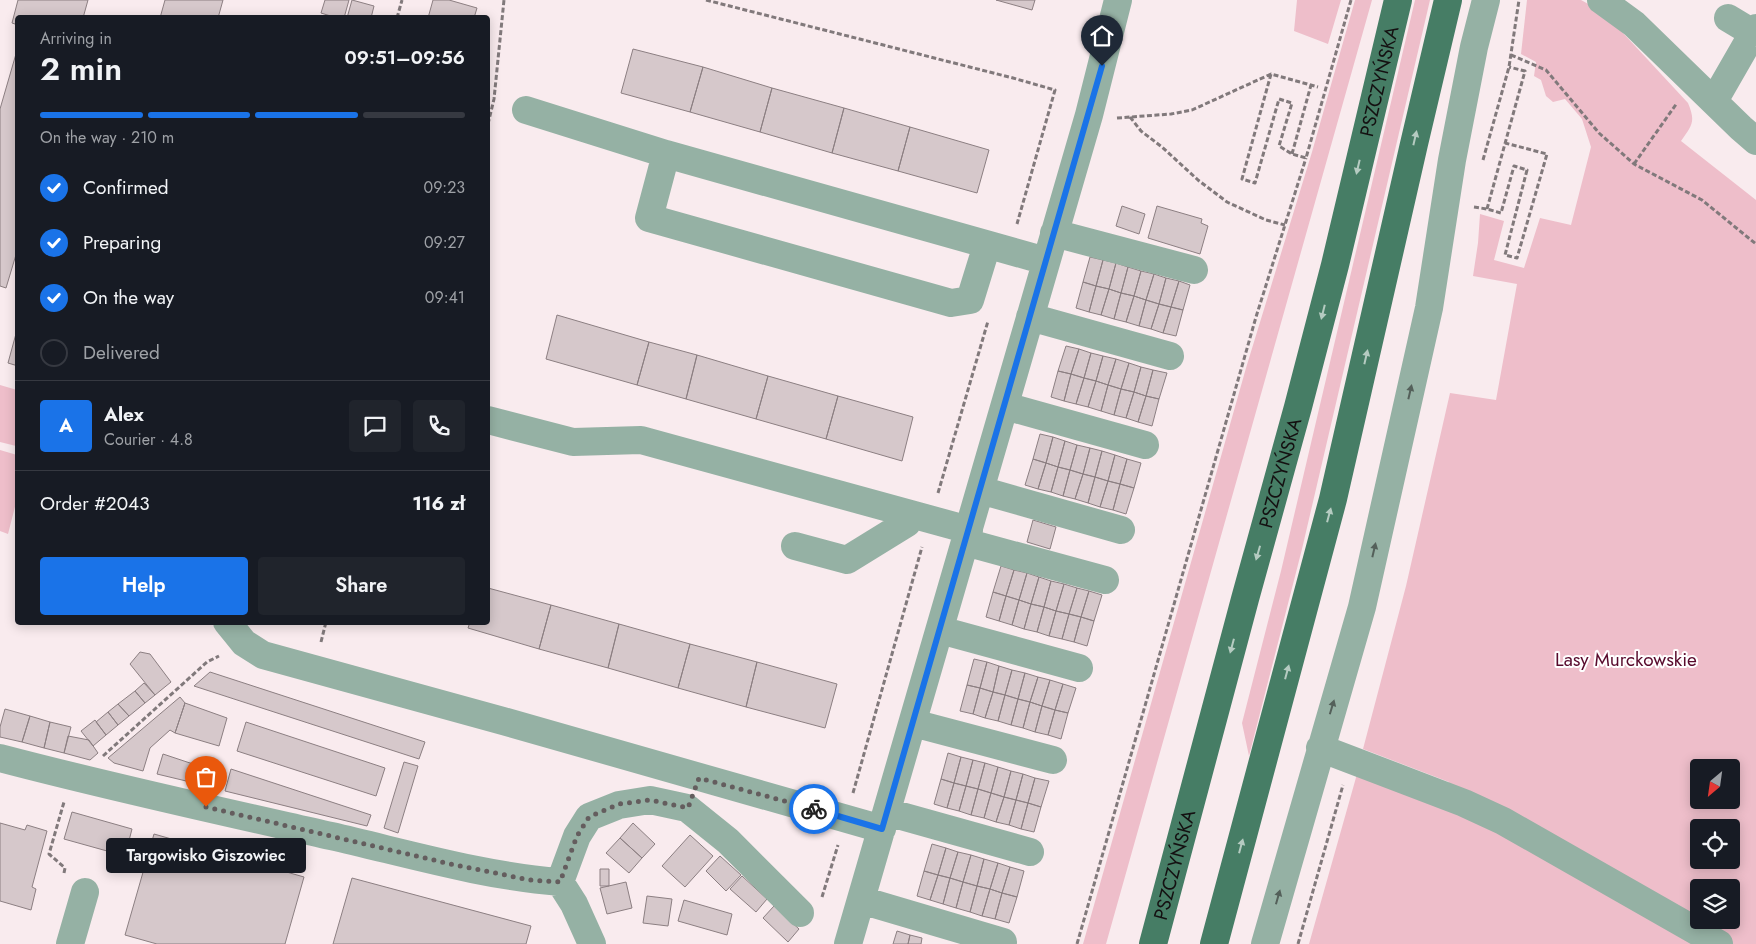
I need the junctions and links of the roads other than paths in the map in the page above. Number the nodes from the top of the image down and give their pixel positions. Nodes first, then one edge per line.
1 (1118, 0) edge
2 (1398, 0) edge
3 (1448, 0) edge
4 (1486, 0) edge
5 (1601, 0) edge
6 (1728, 18) dead end
7 (1754, 31) edge
8 (1714, 101) junction
9 (526, 110) dead end
10 (1756, 141) edge
11 (666, 154) junction
12 (1054, 232) junction
13 (987, 244) junction
14 (1046, 261) junction
15 (1194, 270) dead end
16 (1030, 317) junction
17 (1170, 356) dead end
18 (1005, 406) junction
19 (490, 421) edge
20 (1145, 445) dead end
21 (980, 490) junction
22 (910, 514) junction
23 (1121, 530) dead end
24 (967, 536) junction
25 (795, 546) dead end
26 (1105, 580) dead end
27 (229, 625) edge
28 (940, 630) junction
29 (1079, 668) dead end
30 (913, 723) junction
31 (1320, 748) junction
32 (0, 758) edge
33 (1053, 760) dead end
34 (699, 778) junction
35 (688, 808) junction
36 (885, 820) junction
37 (1030, 852) dead end
38 (560, 882) junction
39 (74, 885) road end
40 (861, 900) junction
41 (800, 913) dead end
42 (1003, 942) dead end
43 (70, 944) edge
44 (592, 944) edge
45 (848, 944) edge
46 (1154, 944) edge
47 (1214, 944) edge
48 (1265, 944) edge
49 (1719, 944) edge

1 - 12 street
2 -> 46 main road, PSZCZYŃSKA
47 -> 3 main road
31 -> 4 street
5 - 8 street
6 - 7 street
7 - 8 street
8 - 10 street
9 - 11 street
11 - 13 street
11 - 13 street
12 - 14 street
12 - 15 street
13 - 14 street
14 - 16 street
16 - 17 street
16 - 18 street
18 - 20 street
18 - 21 street
19 - 22 street
21 - 23 street
21 - 24 street
22 - 24 street
22 - 25 street
24 - 26 street
24 - 28 street
27 - 34 street
28 - 29 street
28 - 30 street
30 - 33 street
30 - 36 street
48 -> 31 street
31 - 49 street
32 - 38 street
34 - 35 street
34 - 36 street
35 - 38 street
35 - 41 street
36 - 37 street
36 - 40 street
38 - 44 street
39 - 43 street
40 - 42 street
40 - 45 street

